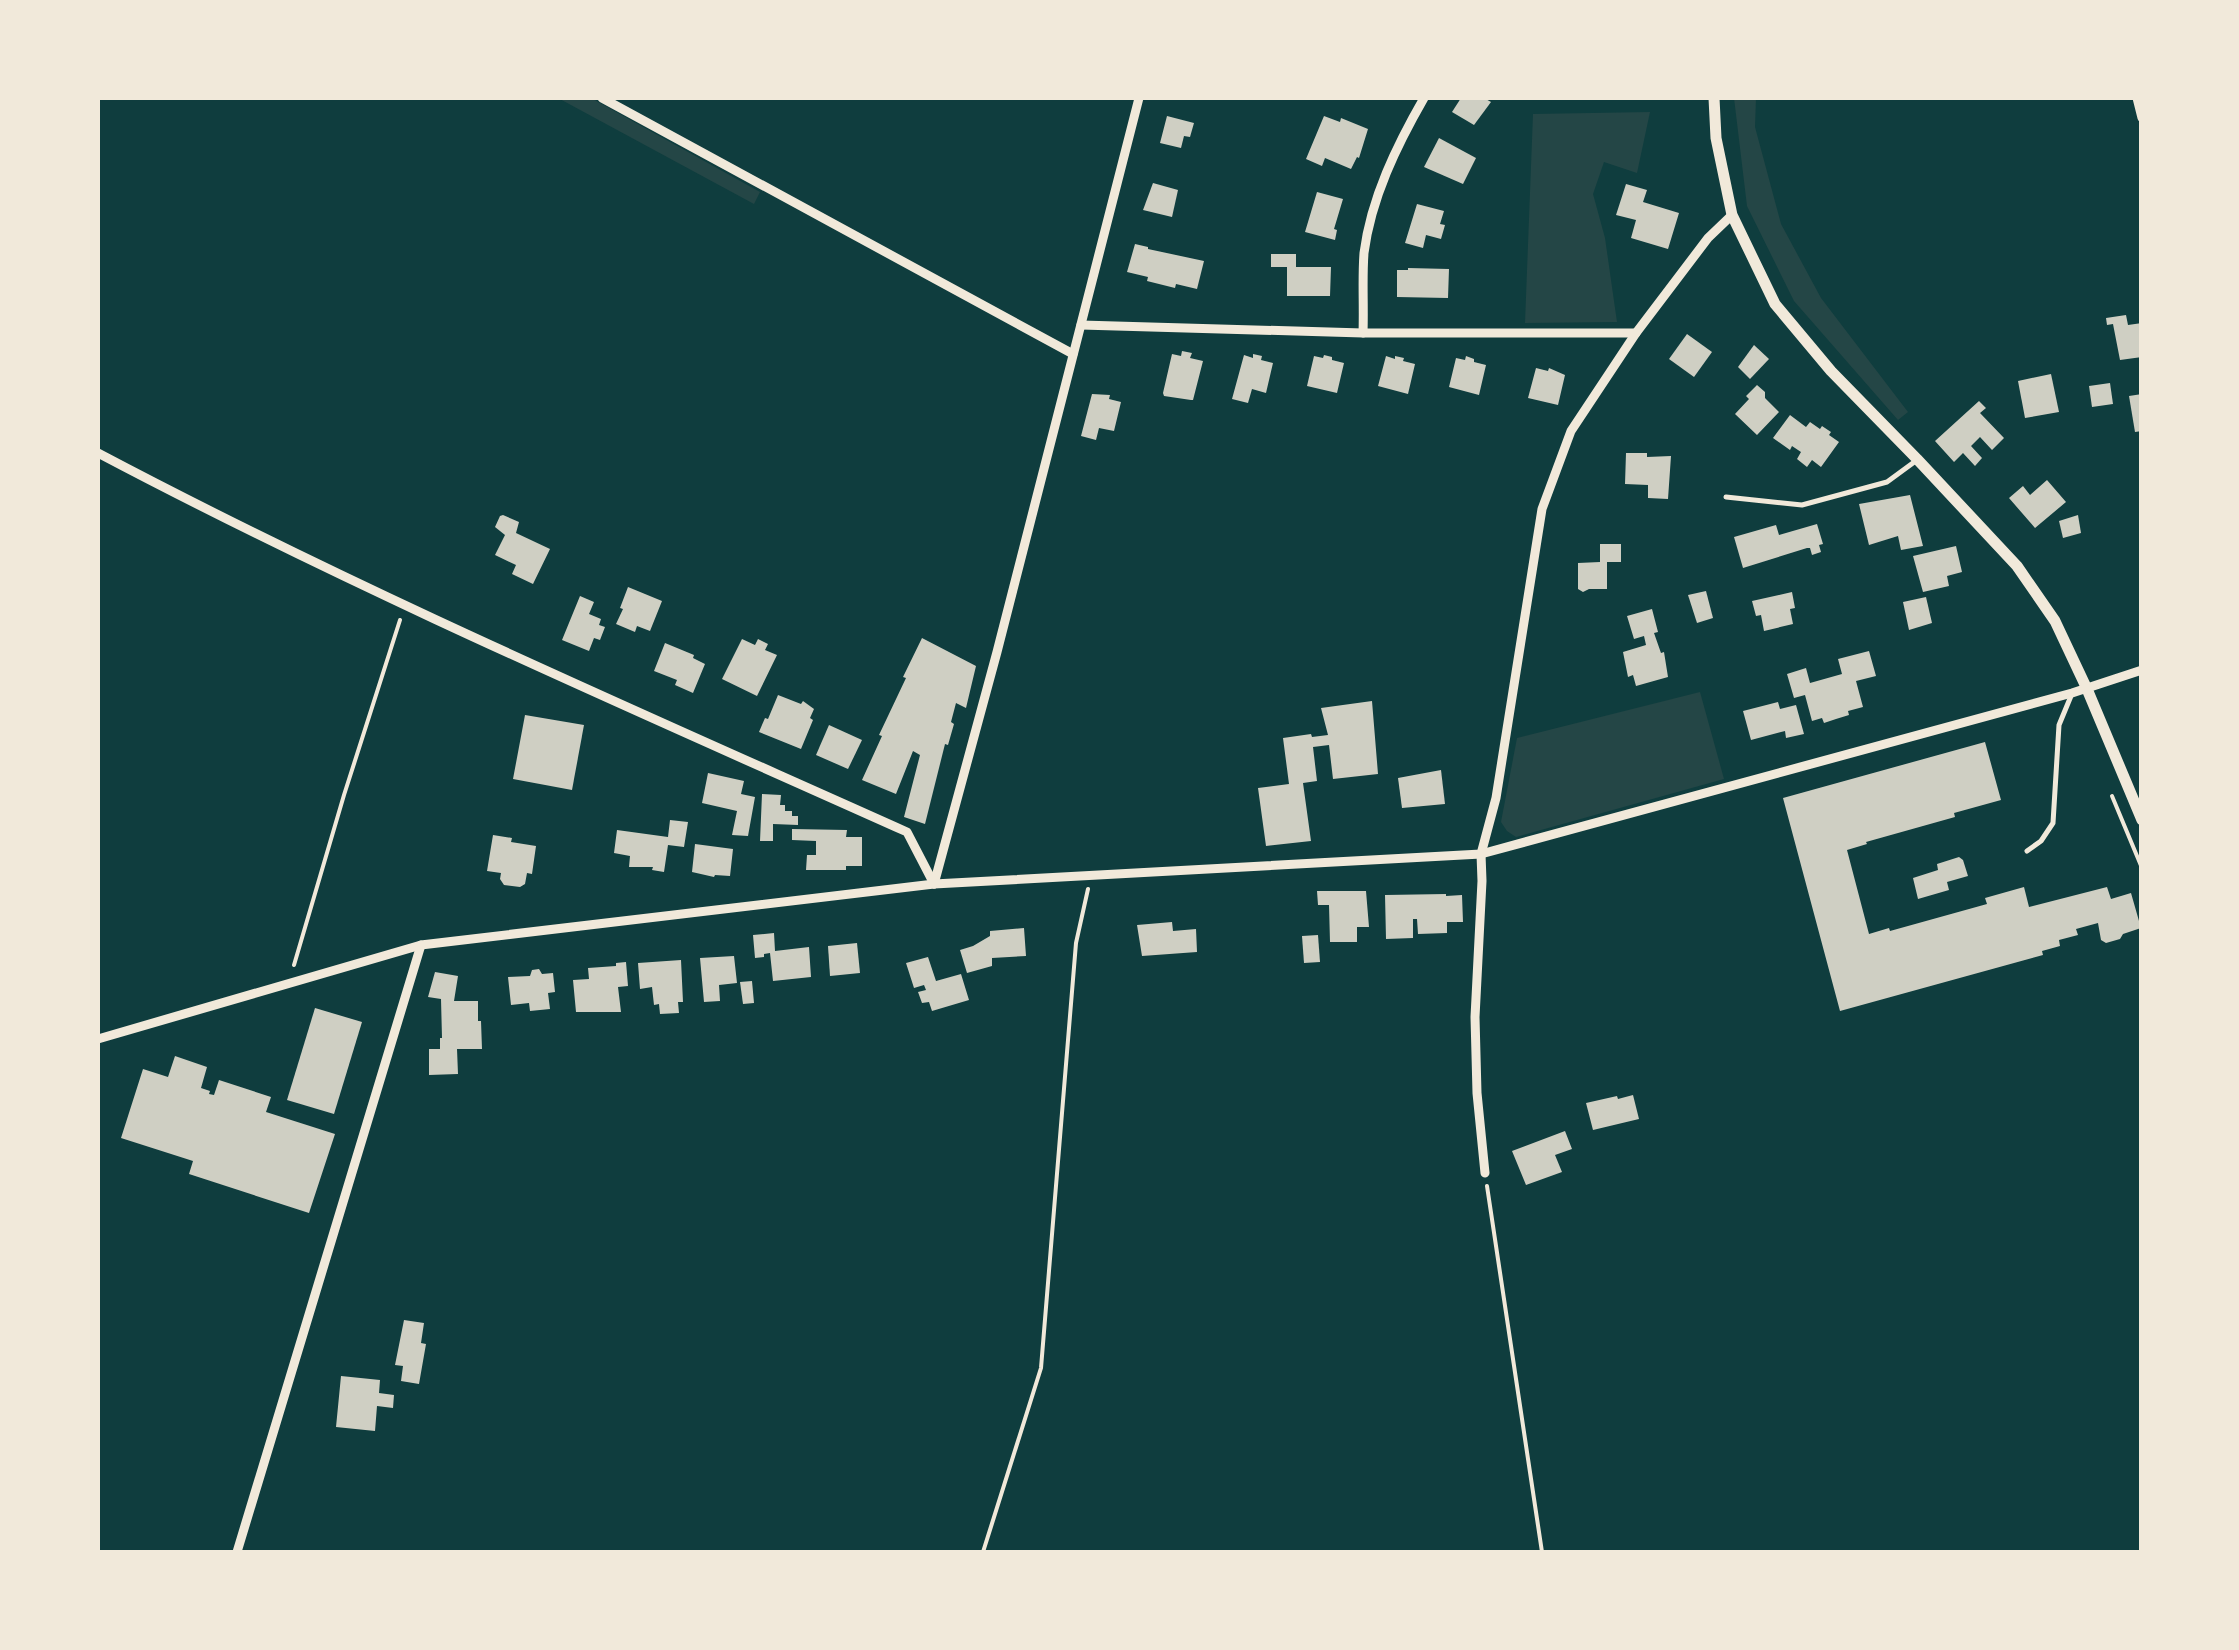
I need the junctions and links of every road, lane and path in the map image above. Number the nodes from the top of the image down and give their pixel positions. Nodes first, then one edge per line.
1 (602, 98) edge
2 (1139, 98) edge
3 (1424, 98) edge
4 (1714, 98) edge
5 (2137, 98) edge
6 (2142, 118) edge
7 (1732, 216) junction
8 (1081, 326) junction
9 (1363, 332) junction
10 (1636, 333) junction
11 (1073, 354) junction
12 (98, 453) edge
13 (1917, 459) junction
14 (1726, 497) dead end
15 (405, 606) junction
16 (2142, 670) edge
17 (2086, 689) junction
18 (2072, 693) junction
19 (2142, 820) edge
20 (2027, 851) dead end
21 (1481, 854) junction
22 (1091, 875) junction
23 (934, 884) junction
24 (421, 945) junction
25 (288, 985) junction
26 (98, 1039) edge
27 (1485, 1173) joint
28 (237, 1552) edge
29 (984, 1552) edge
30 (1542, 1552) edge

1 - 11 street
2 - 8 street
3 - 9 street
4 - 7 street
5 - 6 street
7 - 10 street
7 - 13 street
8 - 9 street
8 - 11 street
9 - 10 street
10 - 21 street
11 - 23 street
12 - 15 street
13 - 14 lane
13 - 17 street
15 - 23 street
15 - 25 path
16 - 17 street
17 - 18 street
17 - 19 street
18 - 20 lane
18 - 21 street
21 - 22 street
21 - 27 street
22 - 23 street
22 - 29 path
23 - 24 street
24 - 25 street
24 - 28 street
25 - 26 street
27 - 30 path

